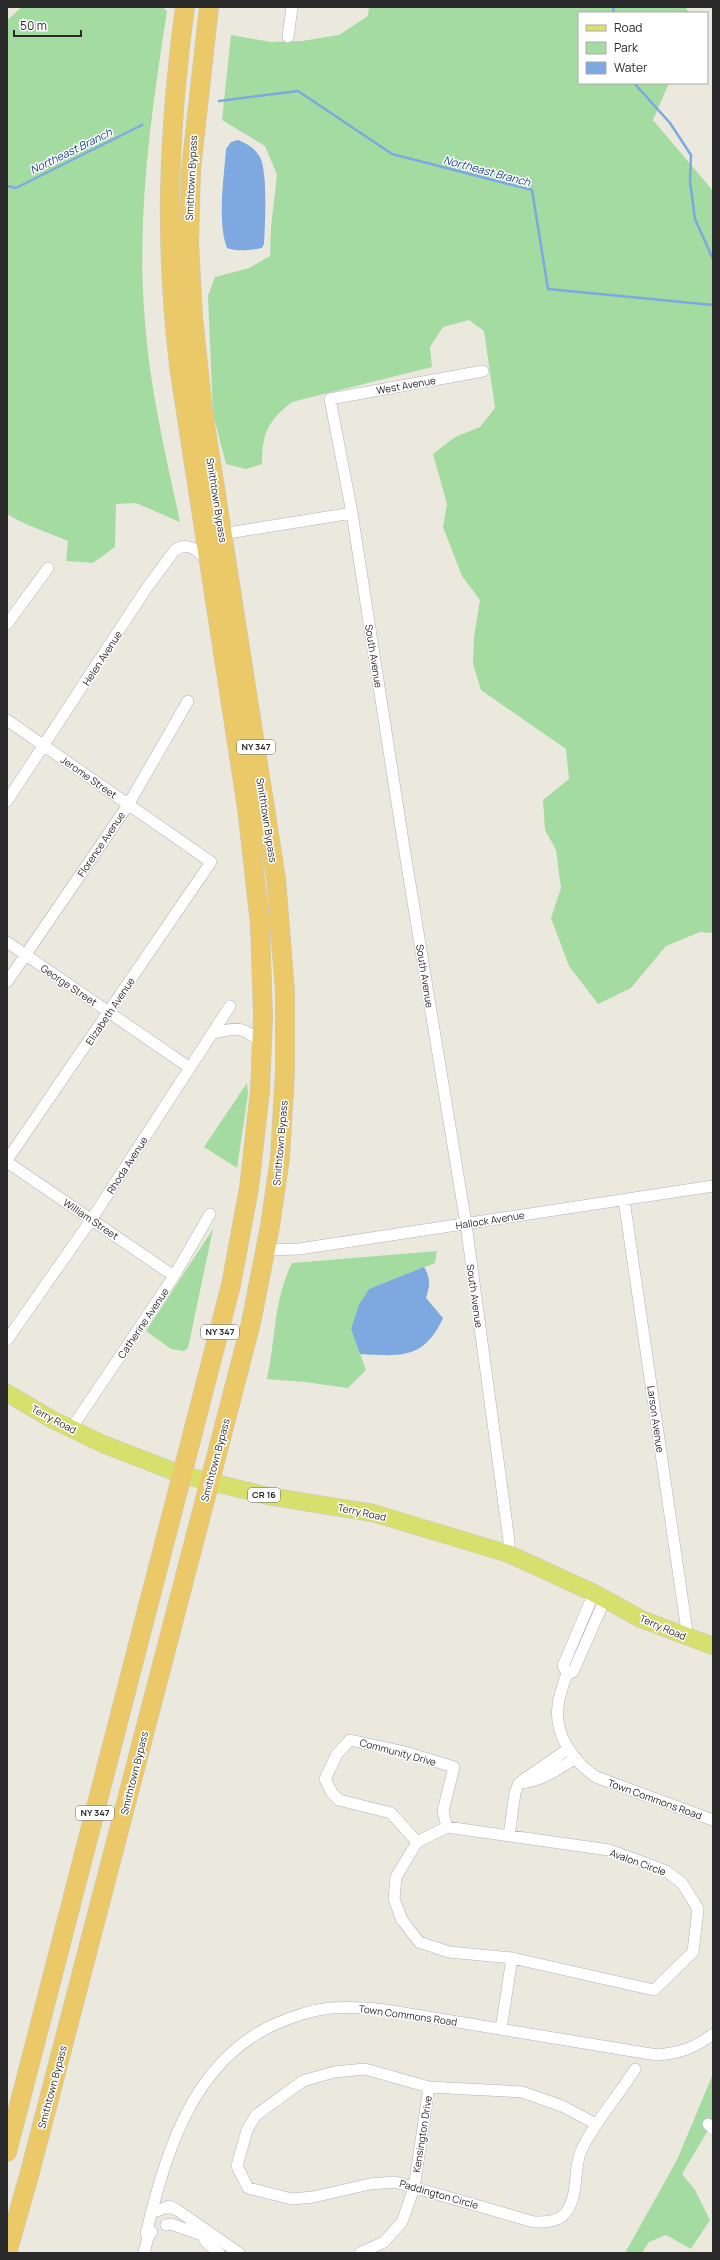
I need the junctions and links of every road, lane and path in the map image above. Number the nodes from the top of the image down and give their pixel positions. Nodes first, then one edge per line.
1 (185, 7) edge
2 (209, 7) edge
3 (292, 7) edge
4 (288, 37) dead end
5 (483, 371) dead end
6 (330, 399) joint
7 (352, 513) junction
8 (222, 534) junction
9 (209, 562) junction
10 (48, 568) dead end
11 (7, 624) edge
12 (188, 701) dead end
13 (7, 720) edge
14 (44, 746) junction
15 (7, 801) edge
16 (128, 805) junction
17 (211, 862) joint
18 (7, 942) edge
19 (25, 955) junction
20 (7, 982) edge
21 (230, 1006) dead end
22 (109, 1012) junction
23 (214, 1033) junction
24 (262, 1044) junction
25 (190, 1068) junction
26 (7, 1161) edge
27 (713, 1186) edge
28 (624, 1200) junction
29 (210, 1214) dead end
30 (91, 1220) junction
31 (466, 1224) junction
32 (266, 1250) junction
33 (174, 1276) junction
34 (7, 1340) edge
35 (7, 1393) edge
36 (71, 1429) junction
37 (183, 1475) junction
38 (209, 1482) junction
39 (509, 1554) junction
40 (599, 1596) junction
41 (688, 1638) junction
42 (713, 1646) edge
43 (568, 1749) junction
44 (576, 1758) junction
45 (519, 1783) junction
46 (713, 1820) edge
47 (447, 1827) junction
48 (509, 1836) junction
49 (417, 1842) junction
50 (512, 1958) junction
51 (501, 2030) junction
52 (713, 2034) edge
53 (634, 2069) dead end
54 (429, 2087) junction
55 (596, 2124) junction
56 (7, 2152) edge
57 (414, 2188) junction
58 (154, 2210) junction
59 (166, 2225) junction
60 (191, 2225) junction
61 (206, 2242) junction
62 (232, 2251) edge
63 (7, 2253) edge
64 (144, 2253) edge
65 (219, 2253) edge
66 (360, 2253) edge

1 - 9 highway, Smithtown Bypass / NY 347
2 - 8 highway, Smithtown Bypass / NY 347
3 - 4 street
5 - 6 street, West Avenue
6 - 7 street, South Avenue
7 - 8 street
7 - 31 street, South Avenue
8 - 32 highway, Smithtown Bypass / NY 347
9 - 14 street, Helen Avenue
9 - 24 highway, Smithtown Bypass / NY 347
10 - 11 street
12 - 16 street, Florence Avenue
13 - 14 street, Jerome Street
14 - 15 street, Helen Avenue
14 - 16 street, Jerome Street
16 - 17 street, Jerome Street
16 - 19 street, Florence Avenue
17 - 22 street, Elizabeth Avenue
18 - 19 street, George Street
19 - 20 street, Florence Avenue
19 - 22 street, George Street
21 - 23 street, Rhoda Avenue
22 - 25 street, George Street
22 - 26 street, Elizabeth Avenue
23 - 24 street
23 - 25 street, Rhoda Avenue
24 - 37 highway, Smithtown Bypass / NY 347
25 - 30 street, Rhoda Avenue
26 - 30 street, William Street
27 - 28 street, Hallock Avenue
28 - 31 street, Hallock Avenue
28 - 41 street, Larson Avenue
29 - 33 street, Catherine Avenue
30 - 33 street, William Street
30 - 34 street, Rhoda Avenue
31 - 32 street, Hallock Avenue
31 - 39 street, South Avenue
32 - 38 highway, Smithtown Bypass / NY 347
33 - 36 street, Catherine Avenue
35 - 36 main road, Terry Road / CR 16
36 - 37 main road, Terry Road / CR 16
37 - 38 main road, Terry Road / CR 16
37 - 56 highway, Smithtown Bypass / NY 347
38 - 39 main road, Terry Road / CR 16
38 - 63 highway, Smithtown Bypass / NY 347
39 - 40 main road, Terry Road / CR 16
40 - 41 main road, Terry Road / CR 16
40 - 43 street, Town Commons Road
41 - 42 main road, Terry Road / CR 16
43 - 44 street, Town Commons Road
43 - 45 street
44 - 45 street
44 - 46 street, Town Commons Road
45 - 48 street
47 - 48 street, Avalon Circle
47 - 49 street
47 - 49 street, Community Drive
48 - 50 street, Avalon Circle
49 - 50 street, Avalon Circle
50 - 51 street
51 - 52 street, Town Commons Road
51 - 58 street, Town Commons Road
53 - 55 street, Paddington Circle
54 - 55 street, Paddington Circle
54 - 57 street, Kensington Drive
54 - 57 street, Paddington Circle
55 - 57 street, Paddington Circle
57 - 66 street, Kensington Drive
58 - 59 street
58 - 60 street
58 - 64 street, Town Commons Road
59 - 60 street
59 - 61 street
60 - 61 street
60 - 62 street
61 - 65 street

